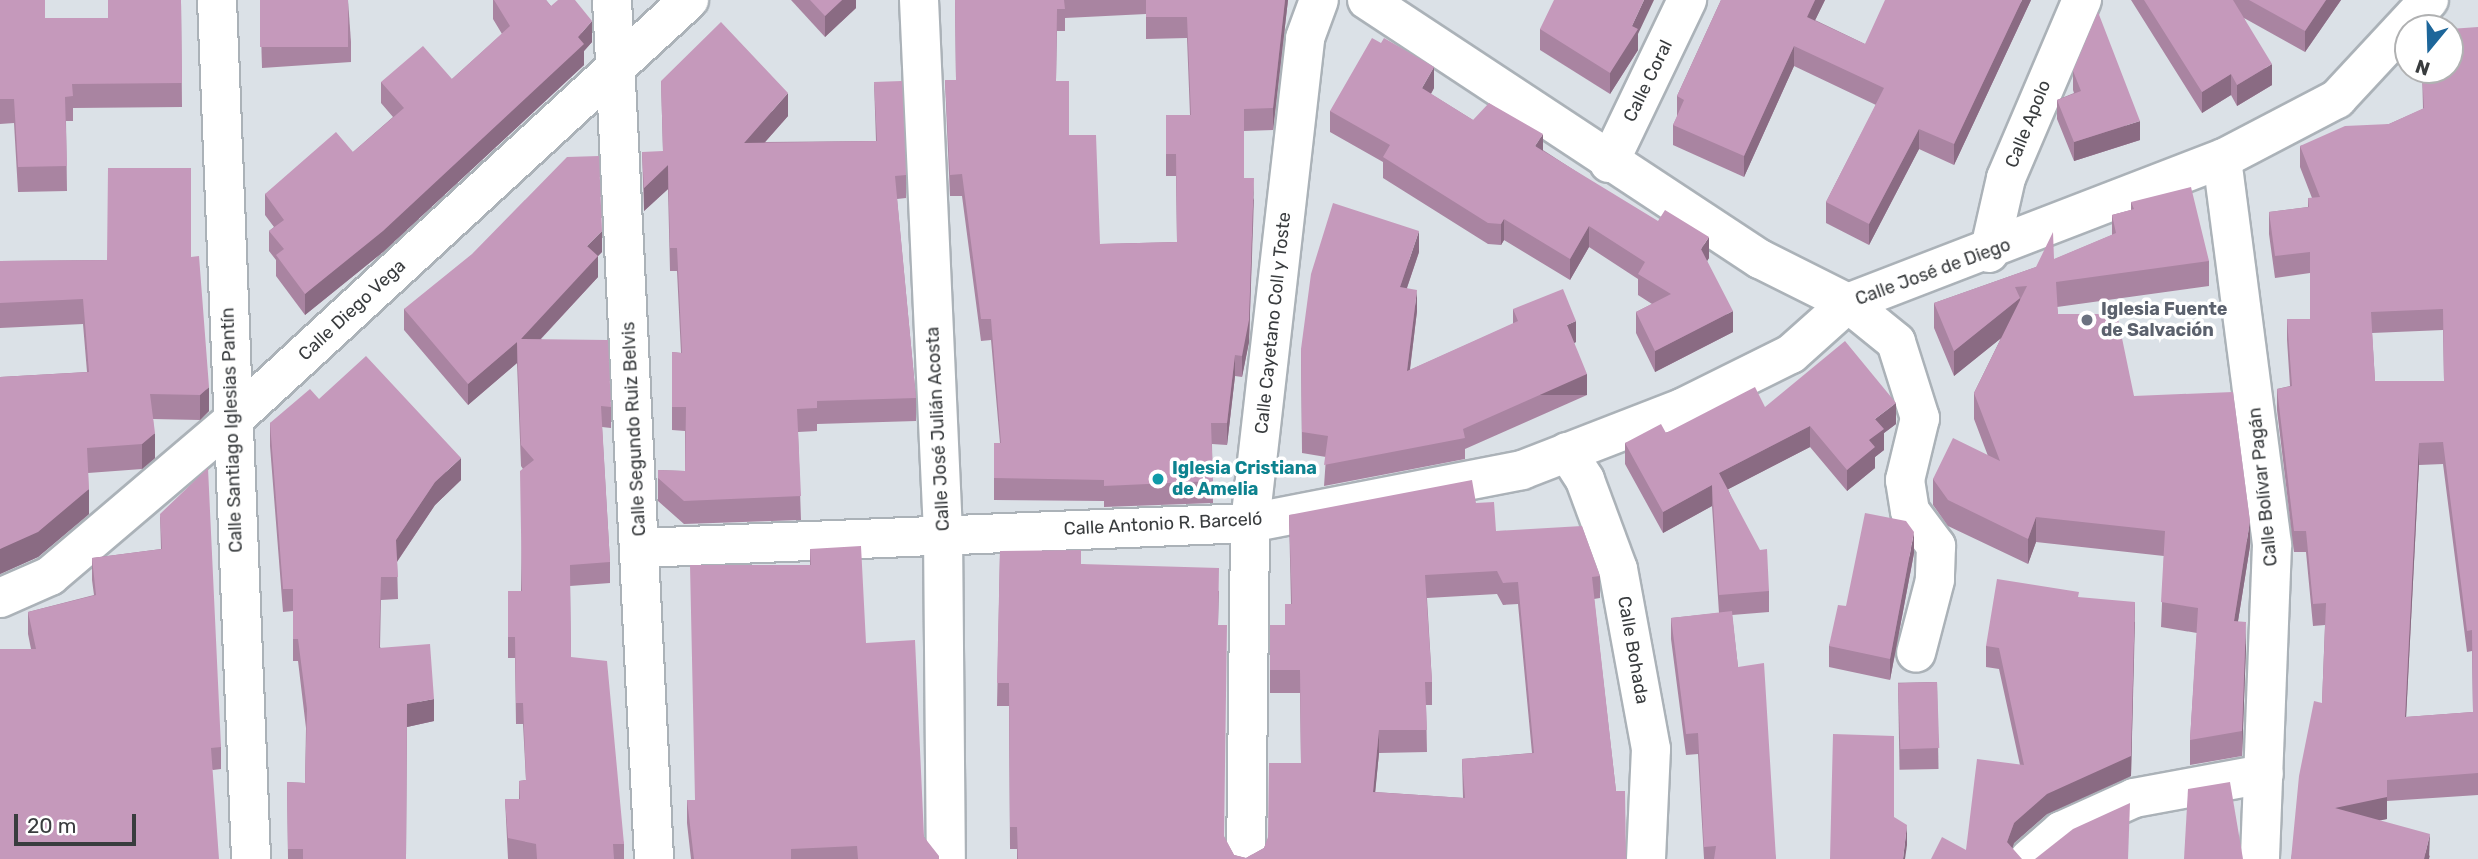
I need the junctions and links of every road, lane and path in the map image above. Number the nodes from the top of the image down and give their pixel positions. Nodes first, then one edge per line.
1 (217, 0) edge
2 (612, 0) edge
3 (689, 0) edge
4 (919, 0) edge
5 (1319, 0) edge
6 (1367, 0) edge
7 (1687, 0) edge
8 (2082, 0) edge
9 (2429, 0) edge
10 (614, 67) junction
11 (2222, 159) junction
12 (1609, 163) junction
13 (1989, 253) junction
14 (1848, 303) junction
15 (233, 420) junction
16 (1567, 452) junction
17 (1250, 523) junction
18 (943, 533) junction
19 (640, 548) junction
20 (0, 598) edge
21 (1916, 653) dead end
22 (2264, 774) junction
23 (251, 859) edge
24 (654, 859) edge
25 (946, 859) edge
26 (1246, 859) edge
27 (1646, 859) edge
28 (2029, 859) edge
29 (2260, 859) edge

1 - 15 street, Calle Santiago Iglesias Pantín
2 - 10 street, Calle Segundo Ruiz Belvis
3 - 10 street, Calle Diego Vega
4 - 18 street, Calle José Julián Acosta
5 - 17 street, Calle Cayetano Coll y Toste
6 - 12 street, Calle José de Diego
7 - 12 street, Calle Coral
8 - 13 street, Calle Apolo
9 - 11 street, Calle José de Diego
10 - 15 street, Calle Diego Vega
10 - 19 street, Calle Segundo Ruiz Belvis
11 - 13 street, Calle José de Diego
11 - 22 street, Calle Bolívar Pagán
12 - 14 street, Calle José de Diego
13 - 14 street, Calle José de Diego
14 - 16 street, Calle Antonio R. Barceló
14 - 21 street
15 - 20 street, Calle Diego Vega
15 - 23 street, Calle Santiago Iglesias Pantín
16 - 17 street, Calle Antonio R. Barceló
16 - 27 street, Calle Bohada
17 - 18 street, Calle Antonio R. Barceló
17 - 26 street, Calle Cayetano Coll y Toste
18 - 19 street, Calle Antonio R. Barceló
18 - 25 street, Calle José Julián Acosta
19 - 24 street, Calle Segundo Ruiz Belvis
22 - 28 street
22 - 29 street, Calle Bolívar Pagán

